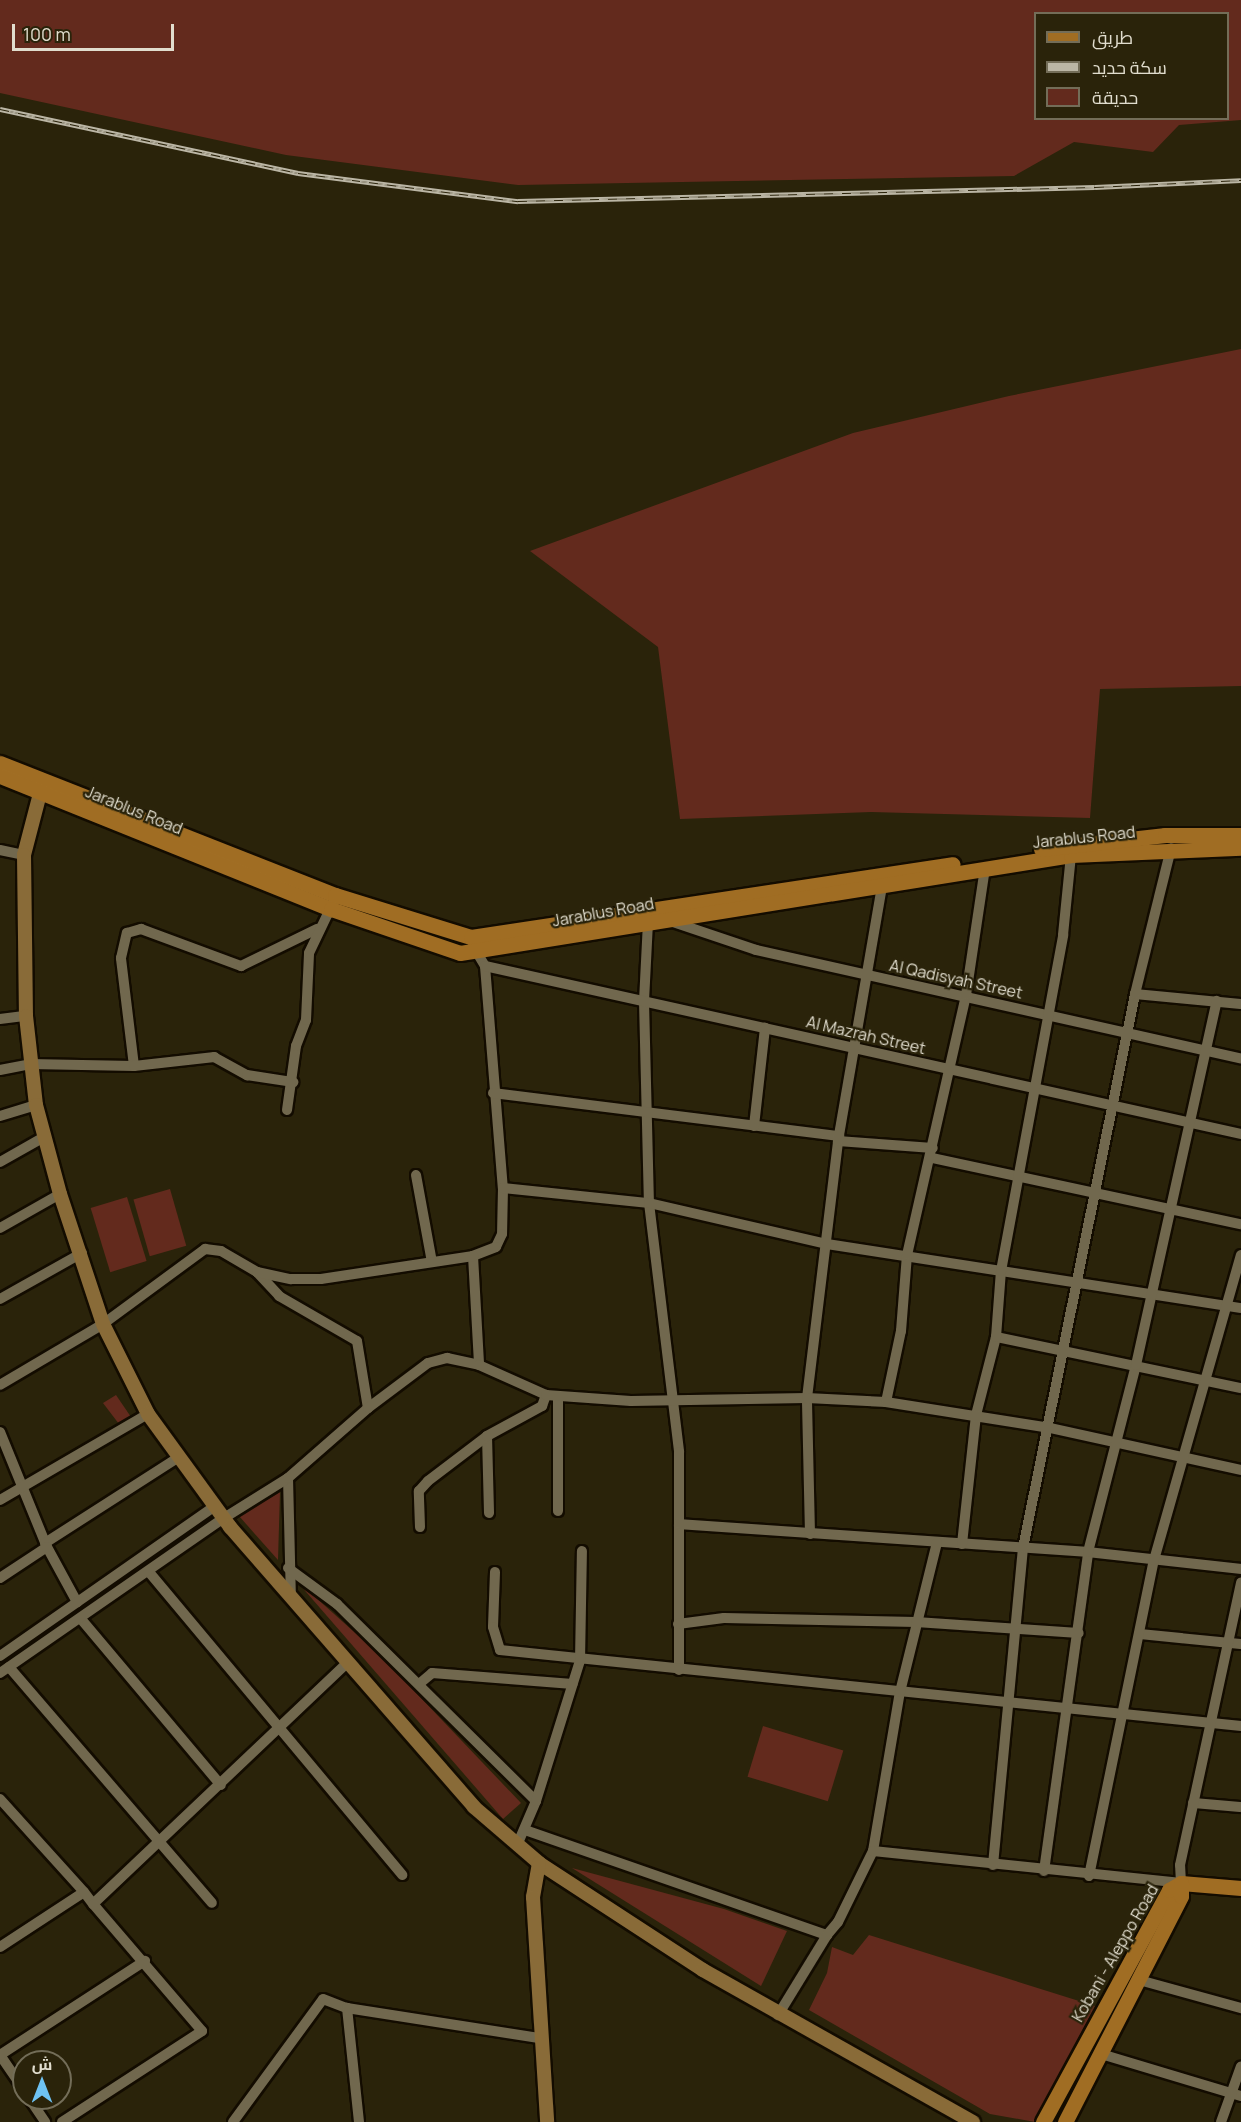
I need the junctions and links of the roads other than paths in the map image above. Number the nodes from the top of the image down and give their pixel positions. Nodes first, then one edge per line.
1 (0, 763) edge
2 (0, 776) edge
3 (41, 786) junction
4 (1241, 835) edge
5 (1082, 842) junction
6 (1171, 848) junction
7 (1241, 848) edge
8 (0, 850) edge
9 (24, 855) junction
10 (1071, 855) junction
11 (985, 868) junction
12 (883, 881) junction
13 (333, 902) junction
14 (666, 914) junction
15 (648, 922) junction
16 (317, 929) junction
17 (471, 937) junction
18 (474, 953) junction
19 (485, 966) junction
20 (865, 976) junction
21 (1135, 994) junction
22 (966, 995) junction
23 (644, 1001) junction
24 (1217, 1001) junction
25 (1241, 1004) edge
26 (1046, 1013) junction
27 (26, 1016) junction
28 (0, 1019) edge
29 (765, 1028) junction
30 (1129, 1032) junction
31 (852, 1048) junction
32 (1209, 1051) junction
33 (1241, 1058) edge
34 (30, 1065) junction
35 (134, 1066) junction
36 (949, 1069) junction
37 (0, 1070) edge
38 (293, 1082) junction
39 (1033, 1088) junction
40 (493, 1093) junction
41 (36, 1105) junction
42 (1115, 1106) junction
43 (287, 1110) dead end
44 (647, 1112) junction
45 (0, 1116) edge
46 (1192, 1123) junction
47 (754, 1125) junction
48 (1241, 1134) edge
49 (44, 1137) junction
50 (838, 1139) junction
51 (932, 1153) junction
52 (0, 1162) edge
53 (1017, 1174) junction
54 (416, 1175) dead end
55 (503, 1188) junction
56 (1098, 1192) junction
57 (60, 1194) junction
58 (649, 1203) junction
59 (1172, 1209) junction
60 (1241, 1224) edge
61 (0, 1228) edge
62 (826, 1244) junction
63 (82, 1253) junction
64 (907, 1255) junction
65 (1241, 1255) edge
66 (473, 1256) junction
67 (432, 1263) junction
68 (1001, 1271) junction
69 (257, 1272) junction
70 (1080, 1282) junction
71 (1153, 1292) junction
72 (0, 1299) edge
73 (1226, 1306) junction
74 (1241, 1308) edge
75 (103, 1324) junction
76 (996, 1337) junction
77 (1065, 1353) junction
78 (479, 1365) junction
79 (1136, 1365) junction
80 (1205, 1381) junction
81 (0, 1385) edge
82 (1241, 1388) edge
83 (546, 1395) junction
84 (558, 1396) junction
85 (807, 1398) junction
86 (673, 1401) junction
87 (886, 1402) junction
88 (368, 1408) junction
89 (148, 1414) junction
90 (976, 1414) junction
91 (1050, 1428) junction
92 (0, 1432) edge
93 (487, 1436) junction
94 (1115, 1442) junction
95 (179, 1457) junction
96 (1184, 1457) junction
97 (1241, 1470) edge
98 (288, 1478) junction
99 (22, 1486) junction
100 (0, 1500) edge
101 (558, 1511) dead end
102 (219, 1512) junction
103 (489, 1513) dead end
104 (679, 1524) junction
105 (420, 1527) dead end
106 (810, 1534) junction
107 (937, 1543) junction
108 (962, 1544) junction
109 (46, 1545) junction
110 (1023, 1548) junction
111 (582, 1551) dead end
112 (1088, 1552) junction
113 (1154, 1560) junction
114 (288, 1568) junction
115 (1241, 1569) edge
116 (149, 1572) junction
117 (495, 1572) dead end
118 (0, 1578) edge
119 (1241, 1583) edge
120 (291, 1601) junction
121 (77, 1602) junction
122 (81, 1619) junction
123 (916, 1622) junction
124 (678, 1624) junction
125 (1017, 1630) junction
126 (1079, 1633) junction
127 (1140, 1634) junction
128 (1227, 1642) junction
129 (1241, 1644) edge
130 (0, 1656) edge
131 (580, 1660) junction
132 (347, 1663) junction
133 (4, 1670) edge
134 (679, 1670) junction
135 (419, 1684) junction
136 (573, 1684) junction
137 (900, 1692) junction
138 (1007, 1703) junction
139 (1068, 1709) junction
140 (1121, 1714) junction
141 (1210, 1723) junction
142 (1241, 1726) edge
143 (280, 1727) junction
144 (221, 1785) junction
145 (536, 1801) junction
146 (1, 1803) edge
147 (1193, 1803) junction
148 (1241, 1808) edge
149 (525, 1830) junction
150 (518, 1843) junction
151 (158, 1844) junction
152 (873, 1851) junction
153 (539, 1863) junction
154 (993, 1865) junction
155 (1044, 1871) junction
156 (402, 1875) dead end
157 (1089, 1876) junction
158 (1181, 1883) junction
159 (1241, 1888) edge
160 (84, 1892) junction
161 (212, 1903) dead end
162 (93, 1904) junction
163 (827, 1935) junction
164 (0, 1947) edge
165 (145, 1961) junction
166 (1139, 1980) junction
167 (347, 2008) junction
168 (1241, 2008) edge
169 (778, 2015) junction
170 (539, 2038) junction
171 (1101, 2054) junction
172 (1241, 2066) edge
173 (12, 2072) edge
174 (1237, 2094) edge
175 (62, 2122) edge
176 (233, 2122) edge
177 (359, 2122) edge
178 (547, 2122) edge
179 (973, 2122) edge
180 (1043, 2122) edge
181 (1065, 2122) edge
182 (1221, 2122) edge

1 - 3 main road, Jarablus Road
2 - 3 main road, Jarablus Road
3 - 9 main road
3 - 13 main road, Jarablus Road
4 - 5 main road, Jarablus Road
5 - 10 street
5 - 12 main road, Jarablus Road
6 - 7 main road, Jarablus Road
6 - 10 main road, Jarablus Road
6 - 21 street
8 - 9 street
9 - 27 main road
10 - 11 main road, Jarablus Road
10 - 26 street
11 - 12 main road, Jarablus Road
11 - 22 street
12 - 14 main road, Jarablus Road
12 - 20 street
13 - 16 street
13 - 17 main road, Jarablus Road
13 - 18 main road, Jarablus Road
14 - 15 main road, Jarablus Road
14 - 17 main road, Jarablus Road
14 - 20 street, Al Qadisyah Street
15 - 18 main road, Jarablus Road
15 - 23 street
16 - 35 street
16 - 38 street
17 - 18 street
18 - 19 street
19 - 23 street, Al Mazrah Street
19 - 40 street
20 - 22 street, Al Qadisyah Street
20 - 31 street
21 - 24 street
21 - 30 street
22 - 26 street, Al Qadisyah Street
22 - 36 street
23 - 29 street, Al Mazrah Street
23 - 44 street
24 - 25 street
24 - 32 street
26 - 30 street, Al Qadisyah Street
26 - 39 street
27 - 28 street
27 - 34 main road
29 - 31 street, Al Mazrah Street
29 - 47 street
30 - 32 street, Al Qadisyah Street
30 - 42 street
31 - 36 street, Al Mazrah Street
31 - 50 street
32 - 33 street, Al Qadisyah Street
32 - 46 street
34 - 35 street
34 - 37 street
34 - 41 main road
35 - 38 street
36 - 39 street, Al Mazrah Street
36 - 51 street
38 - 43 street
39 - 42 street, Al Mazrah Street
39 - 53 street
40 - 44 street
40 - 55 street
41 - 45 street
41 - 49 main road
42 - 46 street, Al Mazrah Street
42 - 56 street
44 - 47 street
44 - 58 street
46 - 48 street, Al Mazrah Street
46 - 59 street
47 - 50 street
49 - 52 street
49 - 57 main road
50 - 51 street
50 - 62 street
51 - 53 street
51 - 64 street
53 - 56 street
53 - 68 street
54 - 67 street
55 - 58 street
55 - 66 street
56 - 59 street
56 - 70 street
57 - 61 street
57 - 63 main road
58 - 62 street
58 - 86 street
59 - 60 street
59 - 71 street
62 - 64 street
62 - 85 street
63 - 72 street
63 - 75 main road
64 - 68 street
64 - 87 street
65 - 73 street
66 - 67 street
66 - 78 street
67 - 69 street
68 - 70 street
68 - 76 street
69 - 75 street
69 - 88 street
70 - 71 street
70 - 77 street
71 - 73 street
71 - 79 street
73 - 74 street
73 - 80 street
75 - 81 street
75 - 89 main road
76 - 77 street
76 - 90 street
77 - 79 street
77 - 91 street
78 - 83 street
78 - 88 street
79 - 80 street
79 - 94 street
80 - 82 street
80 - 96 street
83 - 84 street
83 - 93 street
84 - 86 street
84 - 101 street
85 - 86 street
85 - 87 street
85 - 106 street
86 - 104 street
87 - 90 street
88 - 98 street
89 - 95 main road
89 - 99 street
90 - 91 street
90 - 108 street
91 - 94 street
91 - 110 street
92 - 99 street
93 - 103 street
93 - 105 street
94 - 96 street
94 - 112 street
95 - 102 main road
95 - 109 street
96 - 97 street
96 - 113 street
98 - 102 street
98 - 114 street
99 - 100 street
99 - 109 street
102 - 116 street
102 - 120 main road
102 - 121 street
104 - 106 street
104 - 124 street
106 - 107 street
107 - 108 street
107 - 123 street
108 - 110 street
109 - 118 street
109 - 121 street
110 - 112 street
110 - 125 street
111 - 131 street
112 - 113 street
112 - 126 street
113 - 115 street
113 - 127 street
114 - 120 street
114 - 135 street
116 - 122 street
116 - 143 street
117 - 131 street
119 - 128 street
120 - 132 main road
121 - 130 street
122 - 133 street
122 - 144 street
123 - 124 street
123 - 125 street
123 - 137 street
124 - 134 street
125 - 126 street
125 - 138 street
126 - 139 street
127 - 128 street
127 - 140 street
128 - 129 street
128 - 141 street
131 - 134 street
131 - 136 street
132 - 143 street
132 - 150 main road
133 - 151 street
134 - 137 street
135 - 136 street
135 - 145 street
136 - 145 street
137 - 138 street
137 - 152 street
138 - 139 street
138 - 154 street
139 - 140 street
139 - 155 street
140 - 141 street
140 - 157 street
141 - 142 street
141 - 147 street
143 - 144 street
143 - 156 street
144 - 151 street
145 - 149 street
146 - 160 street
147 - 148 street
147 - 158 street
149 - 150 street
149 - 163 street
150 - 153 main road
151 - 161 street
151 - 162 street
152 - 154 street
152 - 163 street
153 - 169 main road
153 - 170 main road
154 - 155 street
155 - 157 street
157 - 158 street
158 - 159 main road
158 - 166 main road, Kobani - Aleppo Road
158 - 180 main road, Kobani - Aleppo Road
160 - 162 street
160 - 164 street
162 - 165 street
163 - 169 street
165 - 173 street
165 - 175 street
166 - 168 street
166 - 171 main road, Kobani - Aleppo Road
167 - 170 street
167 - 176 street
167 - 177 street
169 - 179 main road
170 - 178 main road
171 - 174 street
171 - 181 main road, Kobani - Aleppo Road
172 - 174 street
174 - 182 street

